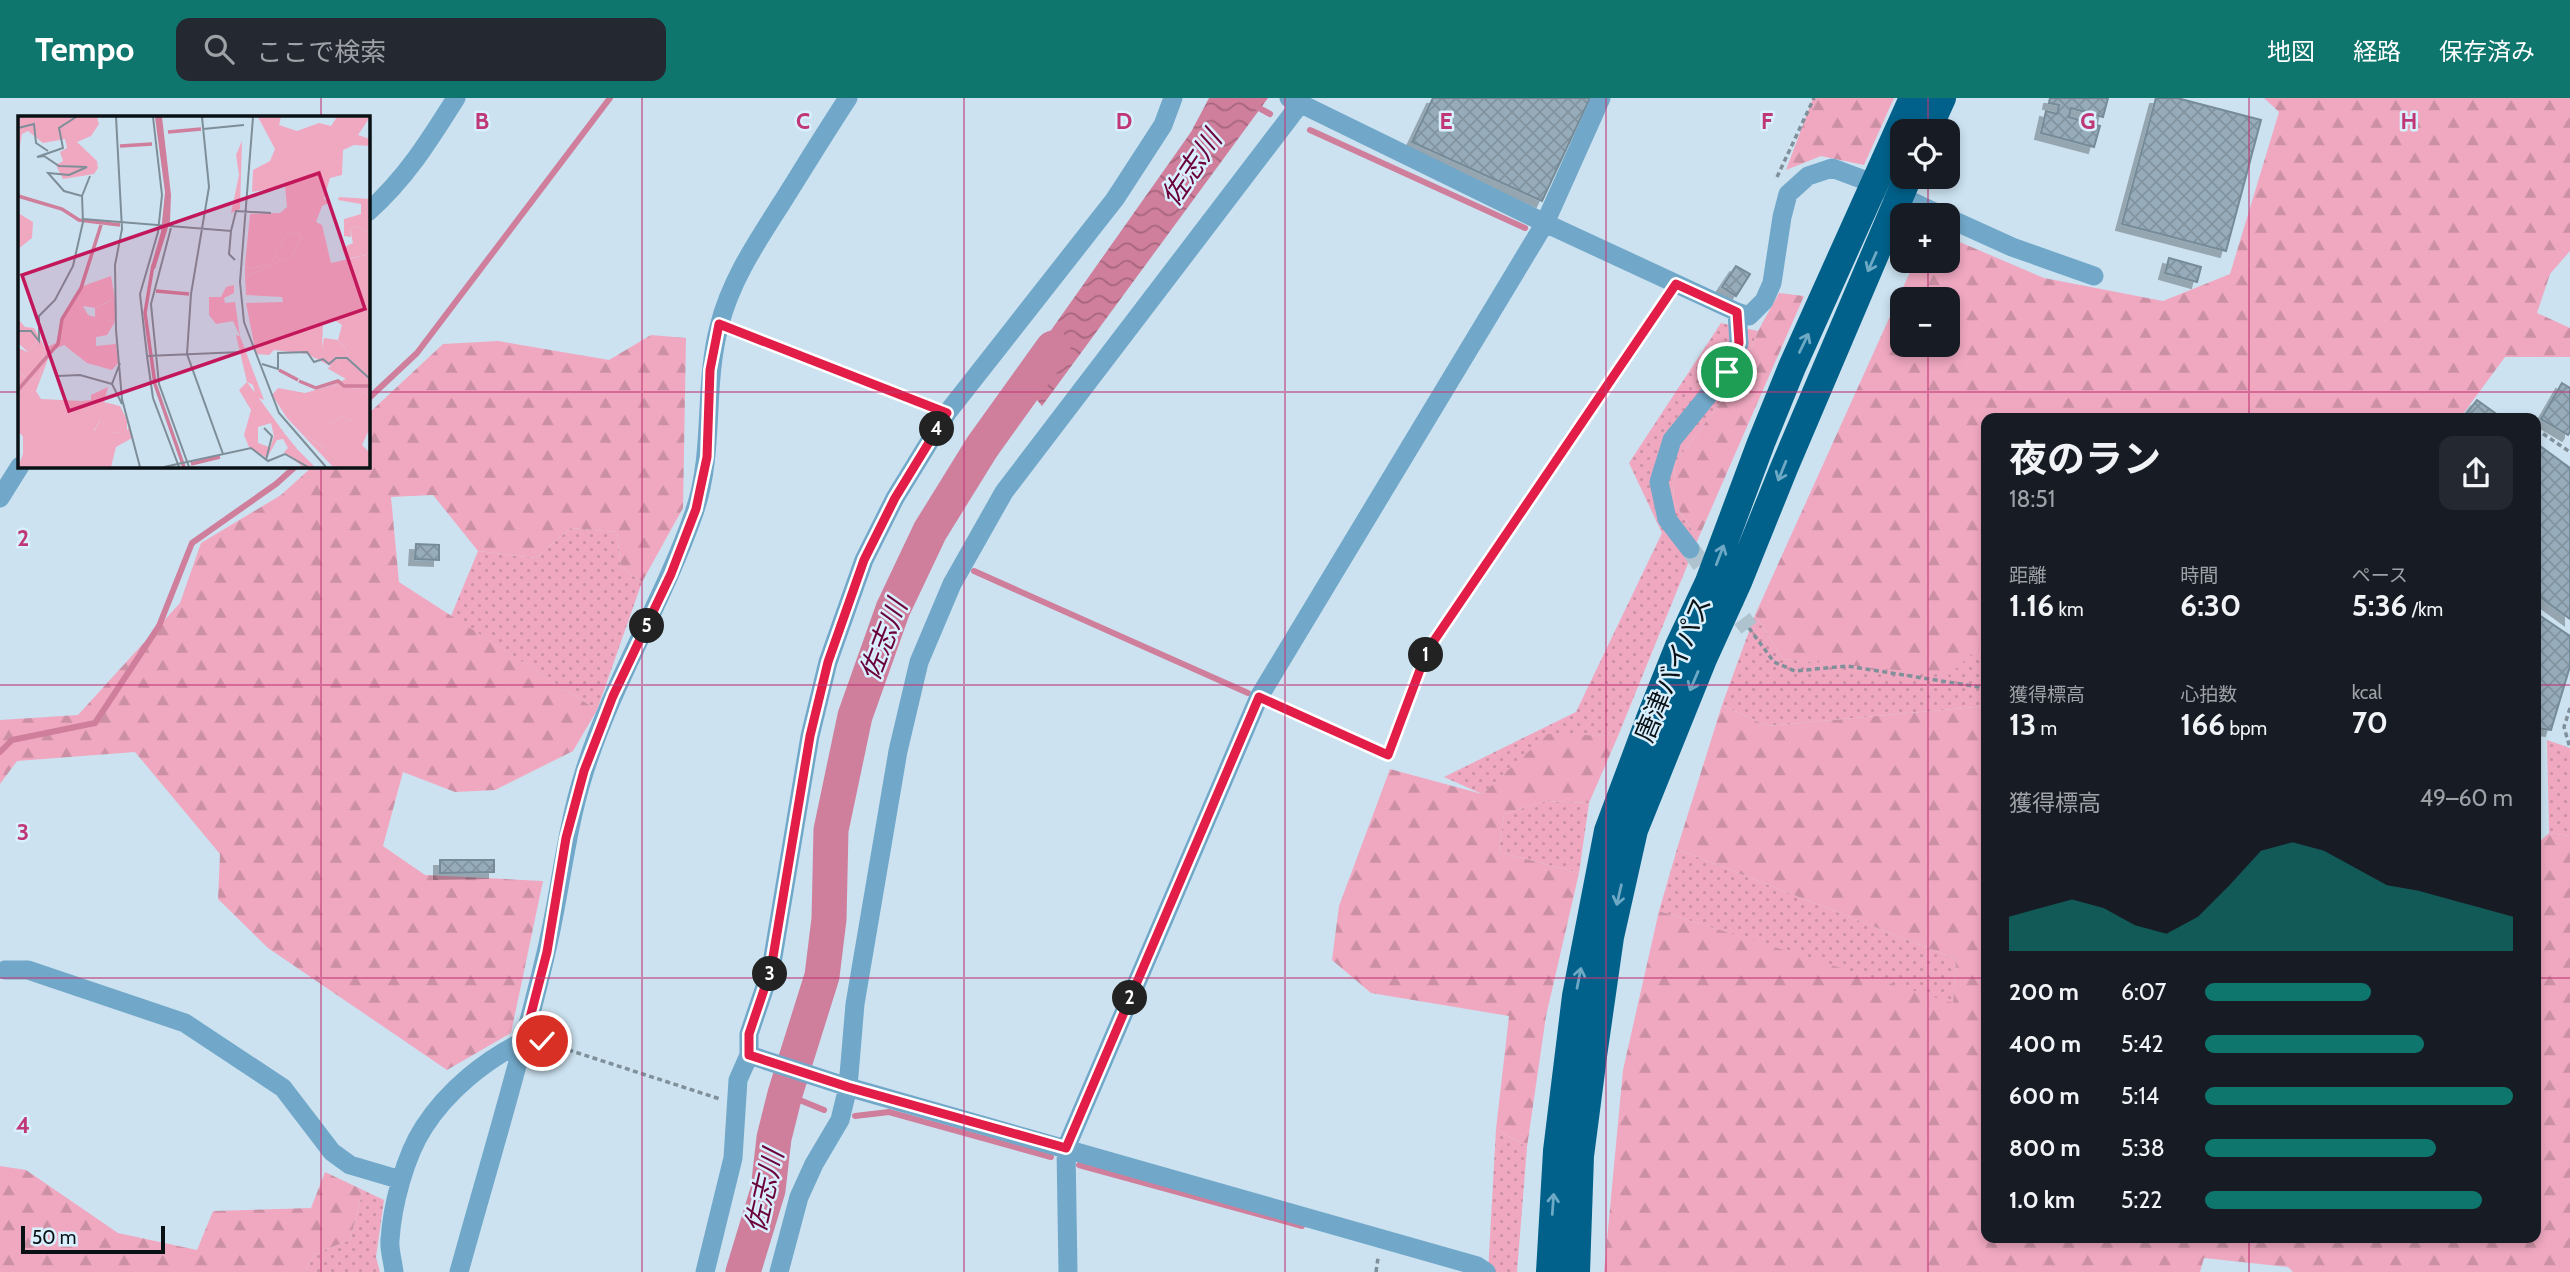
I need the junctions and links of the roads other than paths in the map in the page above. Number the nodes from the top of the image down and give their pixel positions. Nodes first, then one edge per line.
1 (456, 98) edge
2 (848, 98) edge
3 (1173, 98) edge
4 (1601, 98) edge
5 (1913, 98) edge
6 (1942, 98) edge
7 (1294, 101) edge
8 (1932, 119) edge
9 (1875, 184) junction
10 (1890, 186) edge
11 (1903, 189) edge
12 (1907, 189) edge
13 (1925, 203) edge
14 (369, 211) edge
15 (1545, 223) junction
16 (1960, 223) edge
17 (2094, 276) dead end
18 (1737, 312) junction
19 (19, 467) edge
20 (0, 498) edge
21 (1690, 549) tunnel mouth
22 (5, 970) dead end
23 (524, 1041) junction
24 (752, 1056) junction
25 (842, 1085) junction
26 (1066, 1148) junction
27 (401, 1180) junction
28 (394, 1272) edge
29 (458, 1272) edge
30 (705, 1272) edge
31 (779, 1272) edge
32 (1068, 1272) edge
33 (1486, 1272) edge
34 (1550, 1272) edge
35 (1576, 1272) edge

1 - 14 street
2 - 23 street
3 - 24 street
4 - 15 street
5 - 9 highway, 唐津バイパス
6 - 8 highway
7 - 15 street
7 - 25 street
9 - 10 street
9 - 18 street
34 -> 9 highway, 唐津バイパス
11 -> 35 highway, 唐津バイパス
12 - 13 street
15 - 18 street
15 - 26 street
16 - 17 street
18 - 21 street
19 - 20 street
22 - 27 street
23 - 27 street
23 - 29 street
24 - 25 street
24 - 30 street
25 - 26 street
25 - 31 street
26 - 32 street
26 - 33 street
27 - 28 street

